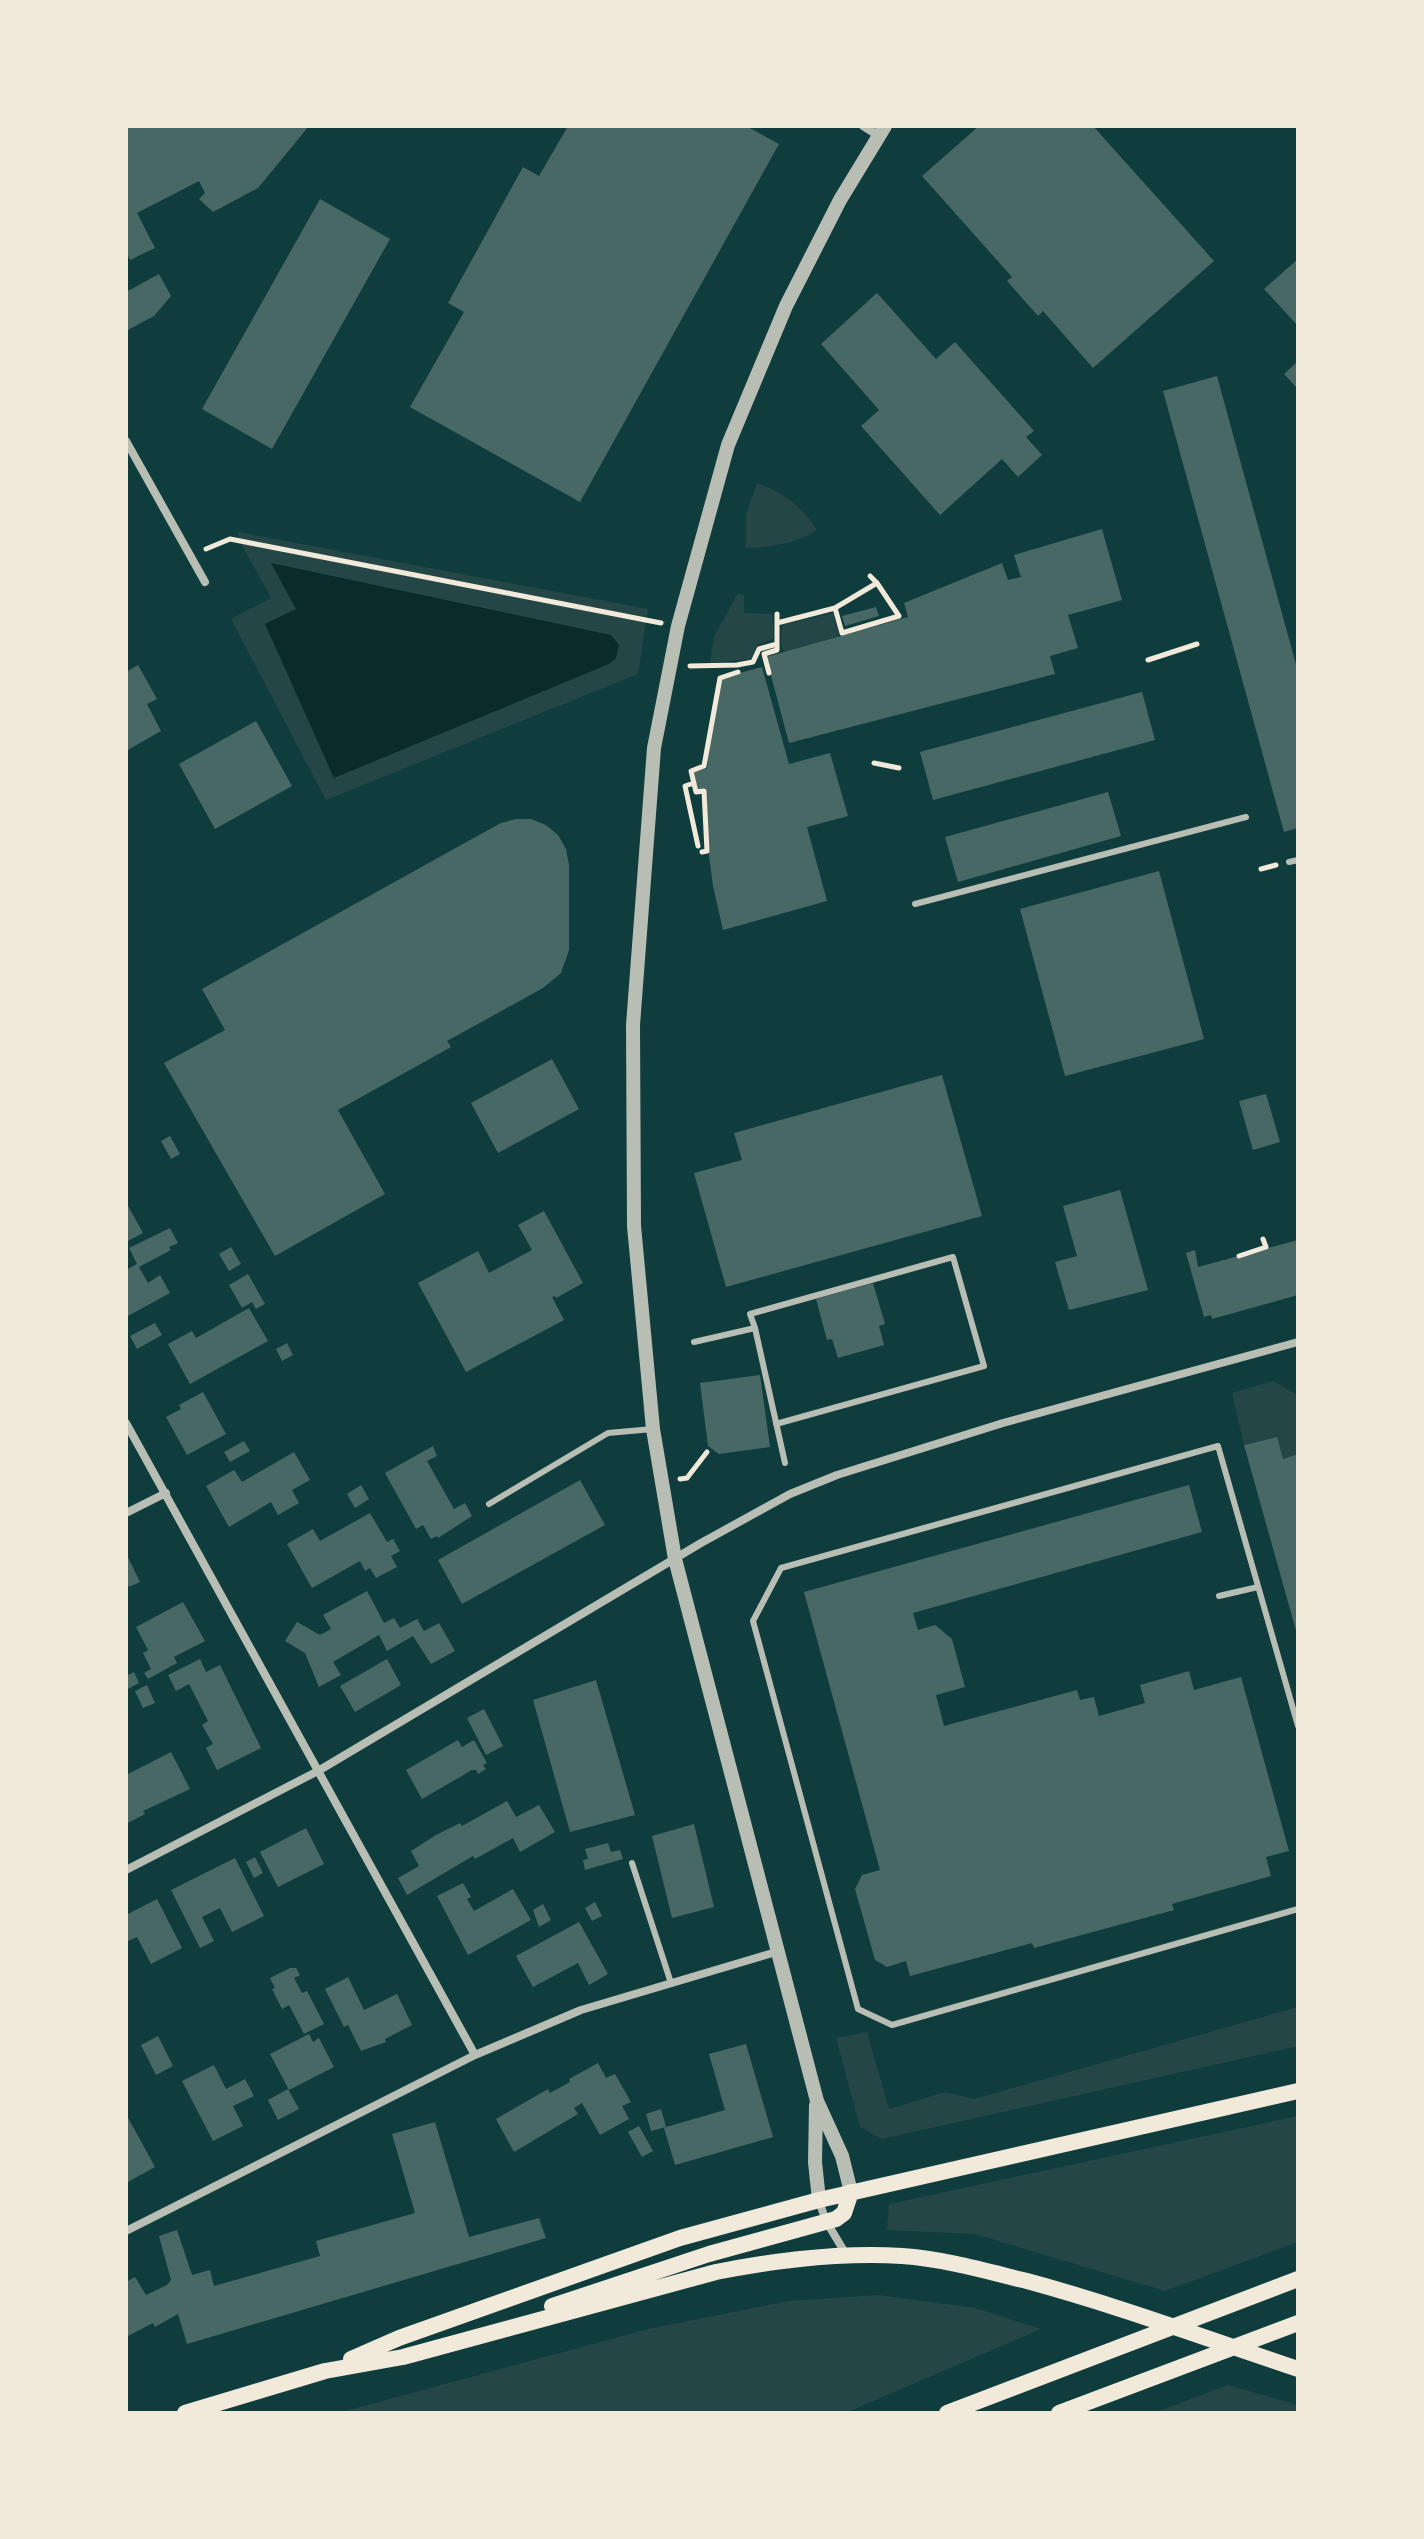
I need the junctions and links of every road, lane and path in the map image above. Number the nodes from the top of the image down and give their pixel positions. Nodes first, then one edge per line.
1 (863, 126) edge
2 (882, 131) edge
3 (126, 441) edge
4 (190, 556) junction
5 (870, 576) dead end
6 (205, 582) dead end
7 (877, 583) junction
8 (835, 608) junction
9 (777, 614) dead end
10 (777, 623) junction
11 (678, 626) junction
12 (1197, 644) dead end
13 (777, 647) junction
14 (1148, 660) dead end
15 (669, 665) junction
16 (738, 670) junction
17 (769, 673) dead end
18 (874, 763) dead end
19 (899, 768) dead end
20 (695, 783) junction
21 (1246, 817) dead end
22 (1298, 860) edge
23 (1289, 862) dead end
24 (915, 904) dead end
25 (1263, 1239) dead end
26 (1239, 1256) dead end
27 (755, 1328) junction
28 (694, 1342) dead end
29 (1298, 1342) edge
30 (126, 1423) edge
31 (776, 1424) junction
32 (653, 1429) junction
33 (707, 1452) dead end
34 (785, 1463) dead end
35 (687, 1478) dead end
36 (166, 1493) junction
37 (489, 1504) dead end
38 (126, 1513) edge
39 (675, 1559) junction
40 (1258, 1587) junction
41 (1219, 1596) dead end
42 (1298, 1726) edge
43 (318, 1771) junction
44 (632, 1863) dead end
45 (126, 1870) edge
46 (1298, 1909) edge
47 (776, 1952) junction
48 (671, 1983) junction
49 (475, 2055) junction
50 (1298, 2091) edge
51 (817, 2101) junction
52 (851, 2192) junction
53 (819, 2200) junction
54 (826, 2221) junction
55 (126, 2231) edge
56 (847, 2256) junction
57 (1298, 2279) edge
58 (1298, 2323) edge
59 (403, 2357) junction
60 (1298, 2369) edge
61 (325, 2371) junction
62 (185, 2413) edge
63 (947, 2413) edge
64 (1059, 2413) edge

1 - 2 street
2 - 11 street
3 - 4 street
4 - 6 street
4 - 11 path
5 - 7 path
7 - 8 path
7 - 8 path
8 - 10 path
9 - 10 path
10 - 13 path
11 - 15 street
12 - 14 path
13 - 16 path
13 - 17 path
15 - 16 path
15 - 32 street
16 - 20 path
18 - 19 path
20 - 20 path
21 - 24 lane
22 - 23 lane
25 - 26 path
27 - 28 lane
27 - 31 lane
27 - 31 lane
29 - 39 street
30 - 36 street
31 - 34 lane
32 - 37 lane
32 - 39 street
33 - 35 path
36 - 38 street
36 - 43 street
39 - 43 street
39 - 47 street
40 - 41 lane
40 - 42 lane
40 - 46 lane
43 - 45 street
43 - 49 street
44 - 48 lane
47 - 48 street
47 - 51 street
48 - 49 street
49 - 55 street
50 - 52 main road
51 - 52 street
51 - 53 street
52 - 53 main road
52 - 54 main road
53 - 54 street
53 - 61 main road
54 - 56 street
54 - 59 main road
56 - 59 main road
56 - 60 main road
57 - 63 main road
58 - 64 main road
59 - 61 main road
61 - 62 main road

